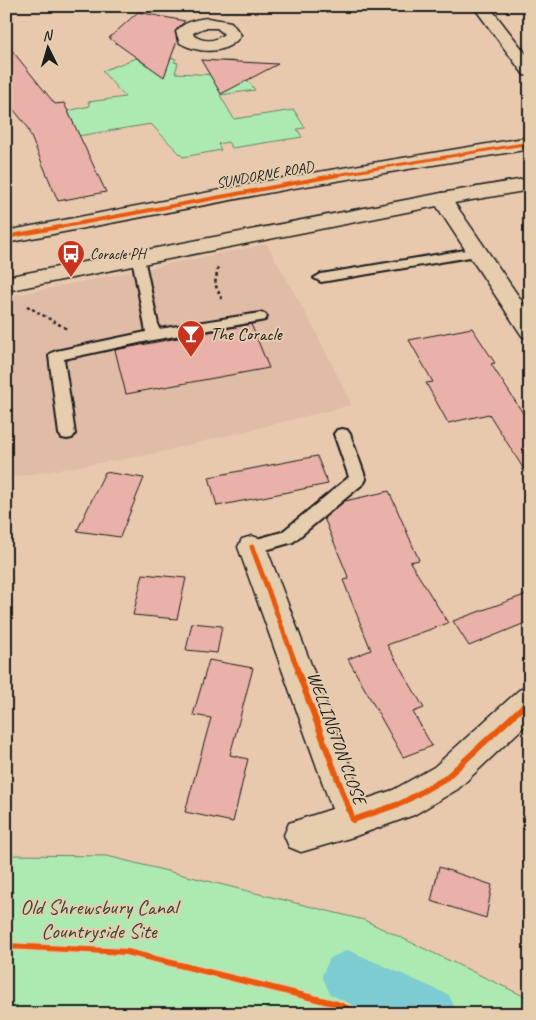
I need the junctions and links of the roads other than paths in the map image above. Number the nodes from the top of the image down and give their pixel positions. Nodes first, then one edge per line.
1 (219, 6) edge
2 (481, 6) edge
3 (213, 23) dead end
4 (530, 71) edge
5 (530, 143) edge
6 (530, 184) edge
7 (442, 199) junction
8 (6, 237) edge
9 (477, 252) junction
10 (138, 258) junction
11 (321, 278) dead end
12 (14, 283) edge
13 (260, 317) dead end
14 (530, 331) edge
15 (153, 335) junction
16 (67, 434) dead end
17 (342, 434) dead end
18 (252, 547) joint
19 (530, 700) edge
20 (353, 820) junction
21 (301, 835) dead end

1 - 3 street
2 - 4 street
5 - 8 street, SUNDORNE ROAD
6 - 7 street
7 - 9 street
7 - 10 street
9 - 11 lane
9 - 14 street
10 - 12 street
10 - 15 lane
13 - 15 lane
15 - 16 lane
17 - 18 lane
18 - 20 street, WELLINGTON CLOSE
19 - 20 street, WELLINGTON CLOSE
20 - 21 street

